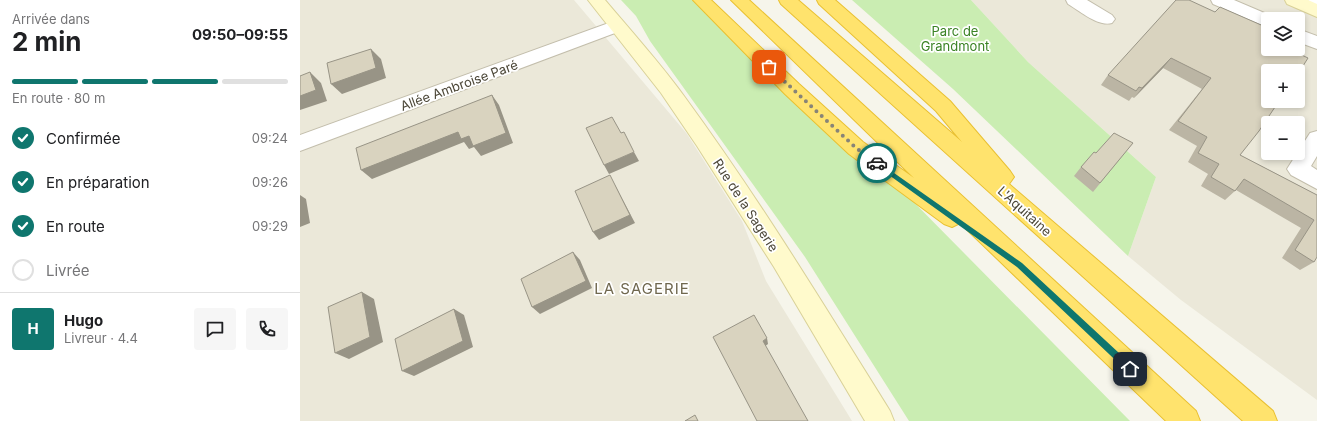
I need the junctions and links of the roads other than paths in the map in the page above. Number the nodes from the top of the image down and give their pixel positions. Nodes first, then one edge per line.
1 (596, 0) edge
2 (701, 0) edge
3 (739, 0) edge
4 (787, 0) edge
5 (825, 0) edge
6 (1074, 0) edge
7 (1219, 0) edge
8 (1293, 0) edge
9 (1317, 11) edge
10 (1261, 18) edge
11 (1106, 19) dead end
12 (617, 26) junction
13 (1305, 38) edge
14 (1317, 43) edge
15 (1317, 139) edge
16 (300, 144) edge
17 (1317, 180) edge
18 (1050, 233) junction
19 (1020, 265) junction
20 (880, 421) edge
21 (1186, 421) edge
22 (1263, 421) edge

1 - 12 street, Rue de la Sagerie
2 - 19 highway
3 - 19 highway
4 - 18 highway, L'Aquitaine
5 - 18 highway
6 - 11 street
7 - 10 street
8 - 9 street
12 - 16 street, Allée Ambroise Paré
12 - 20 street, Rue de la Sagerie
13 - 14 street
15 - 17 street
18 - 22 highway, L'Aquitaine
19 - 21 highway

